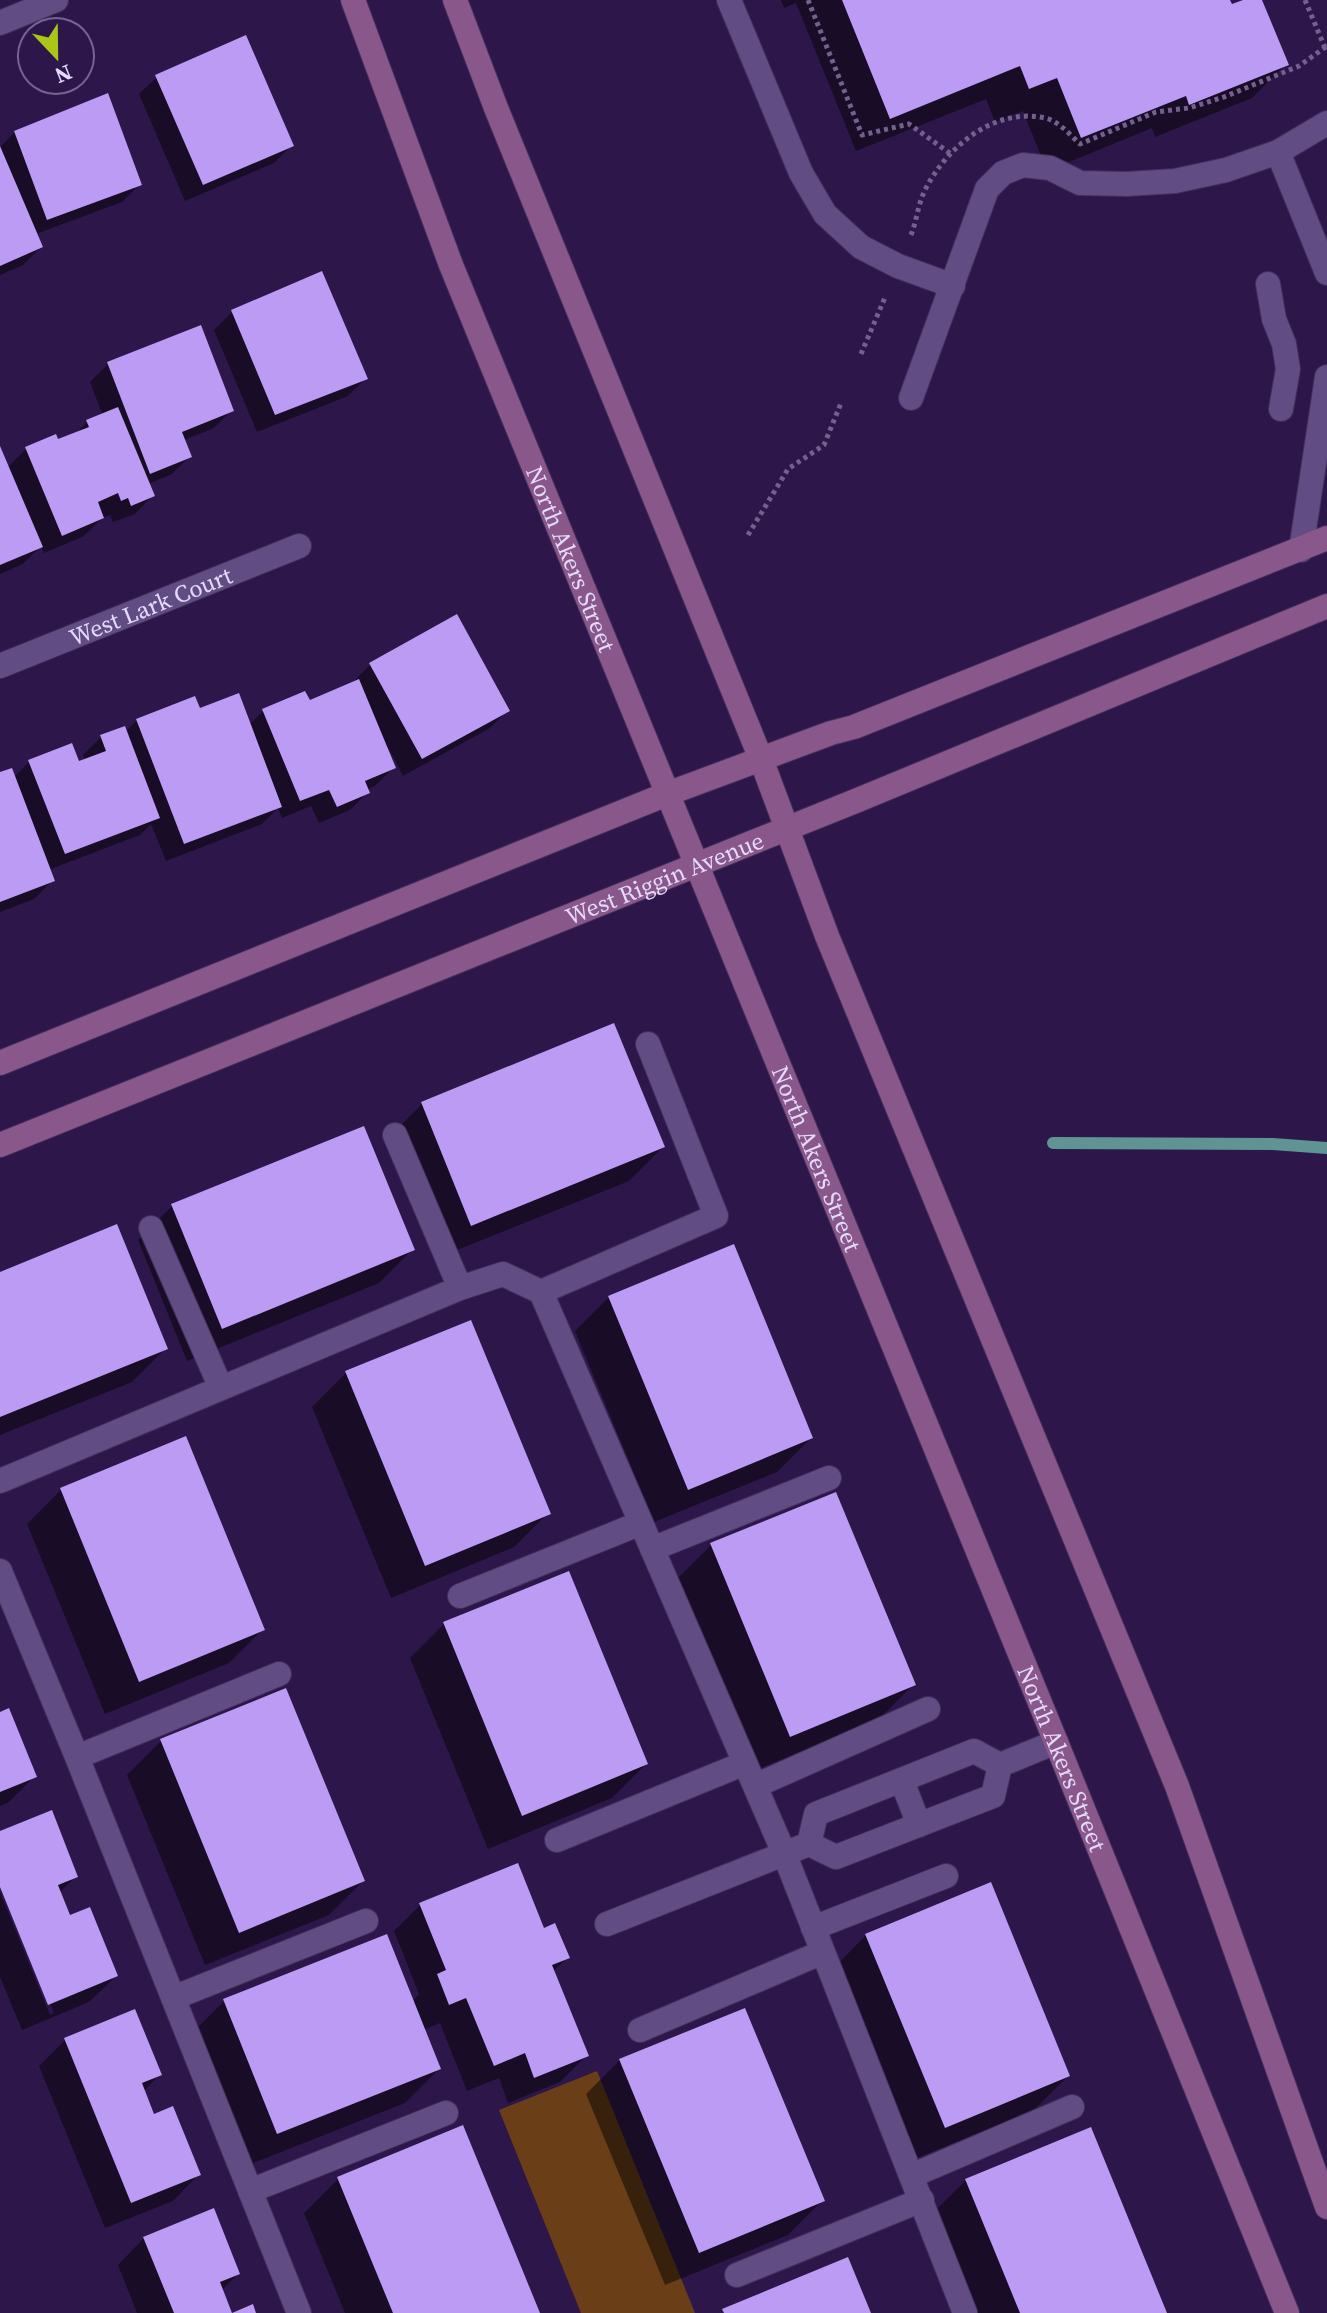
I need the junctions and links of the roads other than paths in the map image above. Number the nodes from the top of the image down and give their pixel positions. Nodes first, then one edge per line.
1 (56, 0) edge
2 (353, 0) edge
3 (455, 0) edge
4 (729, 0) edge
5 (0, 23) edge
6 (1327, 123) edge
7 (1278, 152) junction
8 (1327, 273) edge
9 (1268, 284) dead end
10 (953, 286) junction
11 (1327, 377) edge
12 (911, 398) dead end
13 (1281, 409) dead end
14 (1327, 538) edge
15 (299, 546) dead end
16 (1301, 550) junction
17 (1327, 606) edge
18 (0, 666) edge
19 (761, 759) junction
20 (667, 794) junction
21 (785, 829) junction
22 (697, 863) junction
23 (648, 1044) dead end
24 (0, 1063) edge
25 (395, 1135) dead end
26 (0, 1145) edge
27 (151, 1228) dead end
28 (460, 1288) junction
29 (541, 1292) junction
30 (221, 1388) junction
31 (829, 1478) dead end
32 (0, 1481) edge
33 (641, 1523) junction
34 (652, 1549) junction
35 (0, 1571) edge
36 (460, 1596) dead end
37 (279, 1674) dead end
38 (928, 1709) dead end
39 (1056, 1742) junction
40 (77, 1757) junction
41 (745, 1763) junction
42 (1000, 1765) junction
43 (902, 1781) junction
44 (755, 1786) junction
45 (919, 1825) junction
46 (557, 1840) dead end
47 (809, 1844) junction
48 (784, 1853) junction
49 (946, 1876) dead end
50 (366, 1921) dead end
51 (607, 1924) dead end
52 (813, 1928) junction
53 (823, 1952) junction
54 (173, 1998) junction
55 (640, 2030) dead end
56 (1072, 2107) dead end
57 (446, 2113) dead end
58 (911, 2176) junction
59 (250, 2191) junction
60 (922, 2200) junction
61 (1327, 2207) edge
62 (737, 2275) dead end
63 (299, 2313) edge
64 (965, 2313) edge
65 (1287, 2313) edge

1 - 5 street
2 - 20 main road, North Akers Street
3 - 19 main road
4 - 10 street
6 - 7 street
7 - 8 street
7 - 10 street
9 - 13 street
10 - 12 street
11 - 16 street
14 - 16 main road
15 - 18 street, West Lark Court
16 - 19 main road
17 - 21 main road, West Riggin Avenue
19 - 20 main road
19 - 21 main road
20 - 22 main road, North Akers Street
20 - 24 main road
21 - 22 main road, West Riggin Avenue
21 - 61 main road
22 - 26 main road, West Riggin Avenue
22 - 39 main road, North Akers Street
23 - 29 street
25 - 28 street
27 - 30 street
28 - 29 street
28 - 30 street
29 - 33 street
30 - 32 street
31 - 34 street
33 - 34 street
33 - 36 street
34 - 41 street
35 - 40 street
37 - 40 street
38 - 44 street
39 - 42 street
39 - 65 main road, North Akers Street
40 - 54 street
41 - 44 street
41 - 46 street
42 - 43 street
42 - 45 street
43 - 45 street
43 - 47 street
44 - 48 street
45 - 47 street
47 - 48 street
48 - 51 street
48 - 52 street
49 - 52 street
50 - 54 street
52 - 53 street
53 - 55 street
53 - 58 street
54 - 59 street
56 - 58 street
57 - 59 street
58 - 60 street
59 - 63 street
60 - 62 street
60 - 64 street

